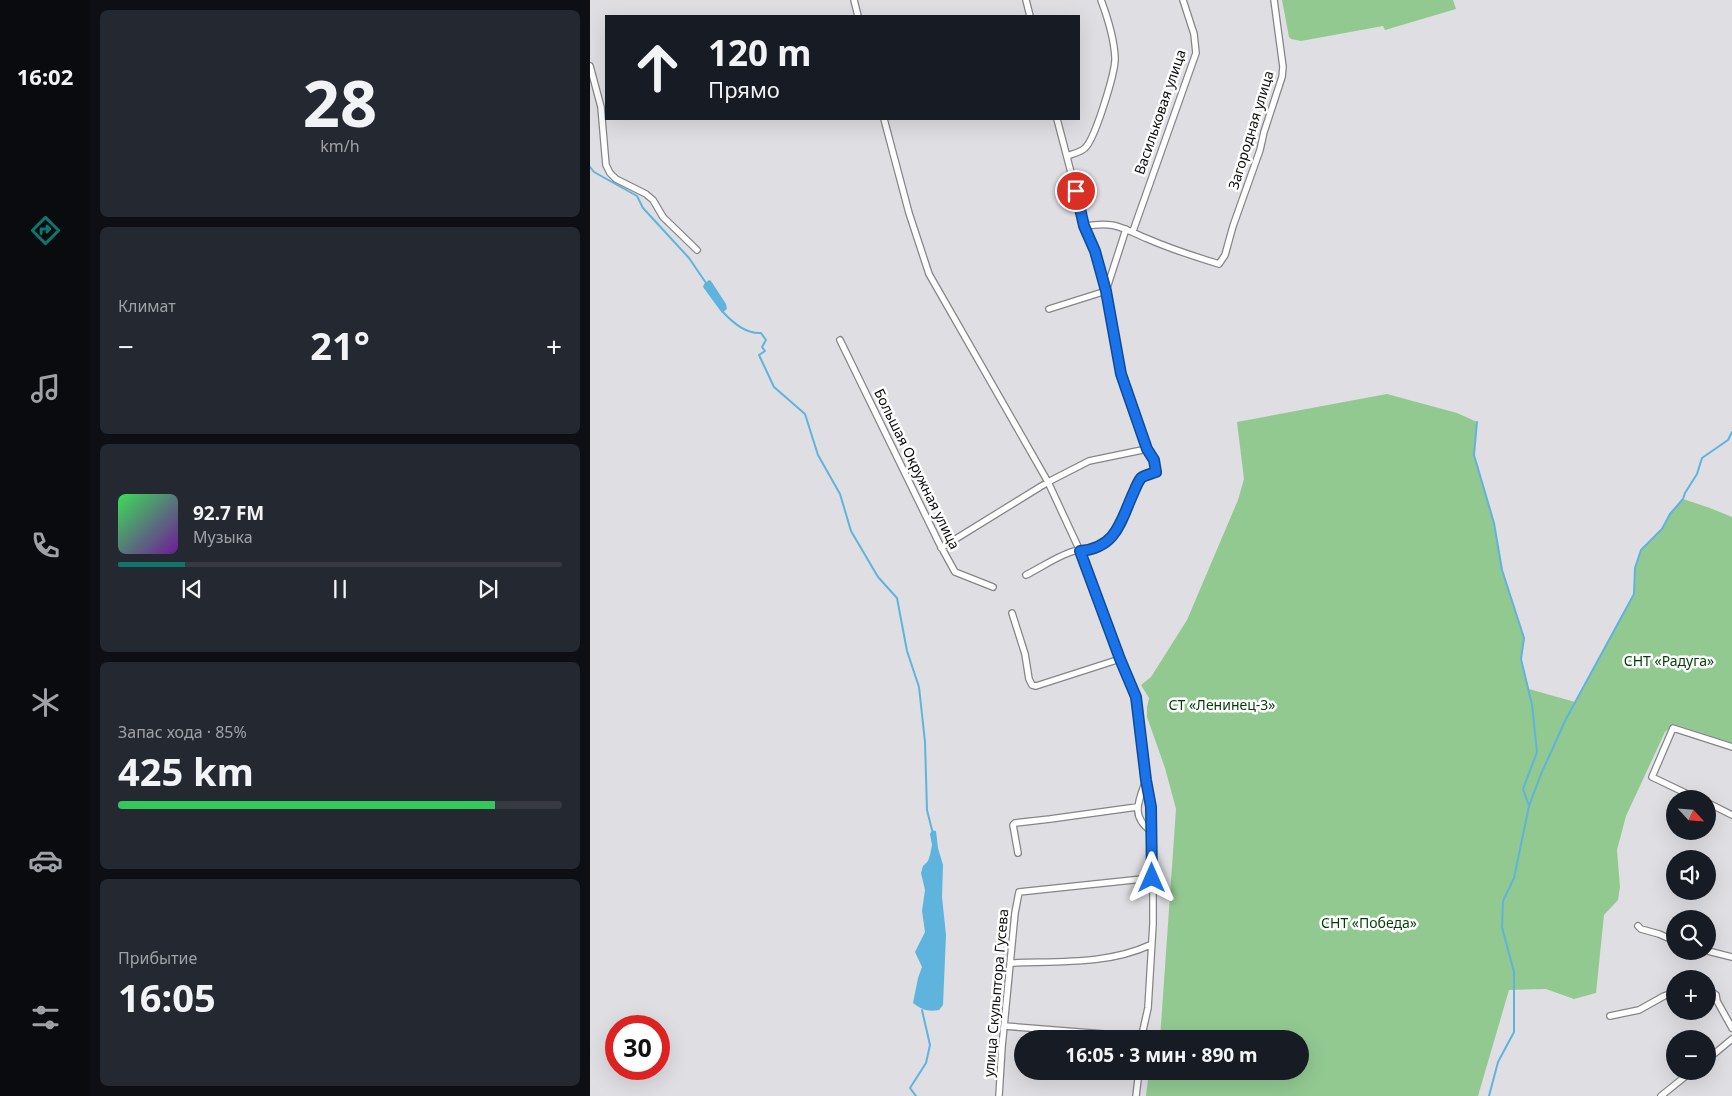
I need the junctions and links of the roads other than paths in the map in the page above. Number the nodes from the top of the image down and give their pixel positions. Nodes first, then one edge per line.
1 (854, 0) edge
2 (1026, 0) edge
3 (1101, 0) edge
4 (1183, 0) edge
5 (1274, 0) edge
6 (858, 15) edge
7 (1030, 15) edge
8 (590, 66) edge
9 (884, 120) edge
10 (1057, 120) edge
11 (1067, 156) junction
12 (1084, 226) junction
13 (1126, 229) junction
14 (1133, 231) junction
15 (697, 250) dead end
16 (1106, 291) junction
17 (1049, 309) dead end
18 (840, 340) dead end
19 (1147, 449) junction
20 (1048, 482) junction
21 (941, 548) junction
22 (1080, 551) junction
23 (1026, 575) dead end
24 (993, 588) dead end
25 (1012, 613) dead end
26 (1120, 659) junction
27 (1732, 747) edge
28 (1146, 780) junction
29 (1679, 790) edge
30 (1137, 807) junction
31 (1716, 807) edge
32 (1732, 815) edge
33 (1151, 831) junction
34 (1018, 854) dead end
35 (1152, 878) junction
36 (1638, 926) dead end
37 (1666, 937) edge
38 (1150, 945) junction
39 (1716, 953) edge
40 (1732, 958) edge
41 (1010, 963) junction
42 (1716, 994) edge
43 (1666, 995) edge
44 (1610, 1016) dead end
45 (1004, 1026) junction
46 (1732, 1028) edge
47 (1050, 1030) edge
48 (1143, 1030) edge
49 (1732, 1039) edge
50 (1716, 1052) edge
51 (1138, 1080) edge
52 (1681, 1080) edge
53 (999, 1096) edge
54 (1136, 1096) edge
55 (1661, 1096) edge

1 - 6 street
2 - 7 street
3 - 11 street
4 - 14 street, Васильковая улица
5 - 14 street, Загородная улица
8 - 15 street
9 - 20 street
10 - 11 street
11 - 12 street
12 - 13 street
12 - 16 street
13 - 14 street
13 - 16 street
16 - 17 street
16 - 19 street
18 - 21 street, Большая Окружная улица
19 - 20 street
19 - 22 street
20 - 21 street
20 - 22 street
21 - 24 street, Большая Окружная улица
22 - 23 street
22 - 26 street
25 - 26 street
26 - 28 street
27 - 29 street
28 - 30 street
28 - 33 street
30 - 33 street
30 - 34 street
31 - 32 street
33 - 35 street
35 - 38 street
35 - 41 street, улица Скульптора Гусева
36 - 37 street
38 - 41 street
38 - 48 street
39 - 40 street
41 - 45 street, улица Скульптора Гусева
42 - 46 street
43 - 44 street
45 - 47 street
45 - 53 street, улица Скульптора Гусева
49 - 50 street
51 - 54 street
52 - 55 street

